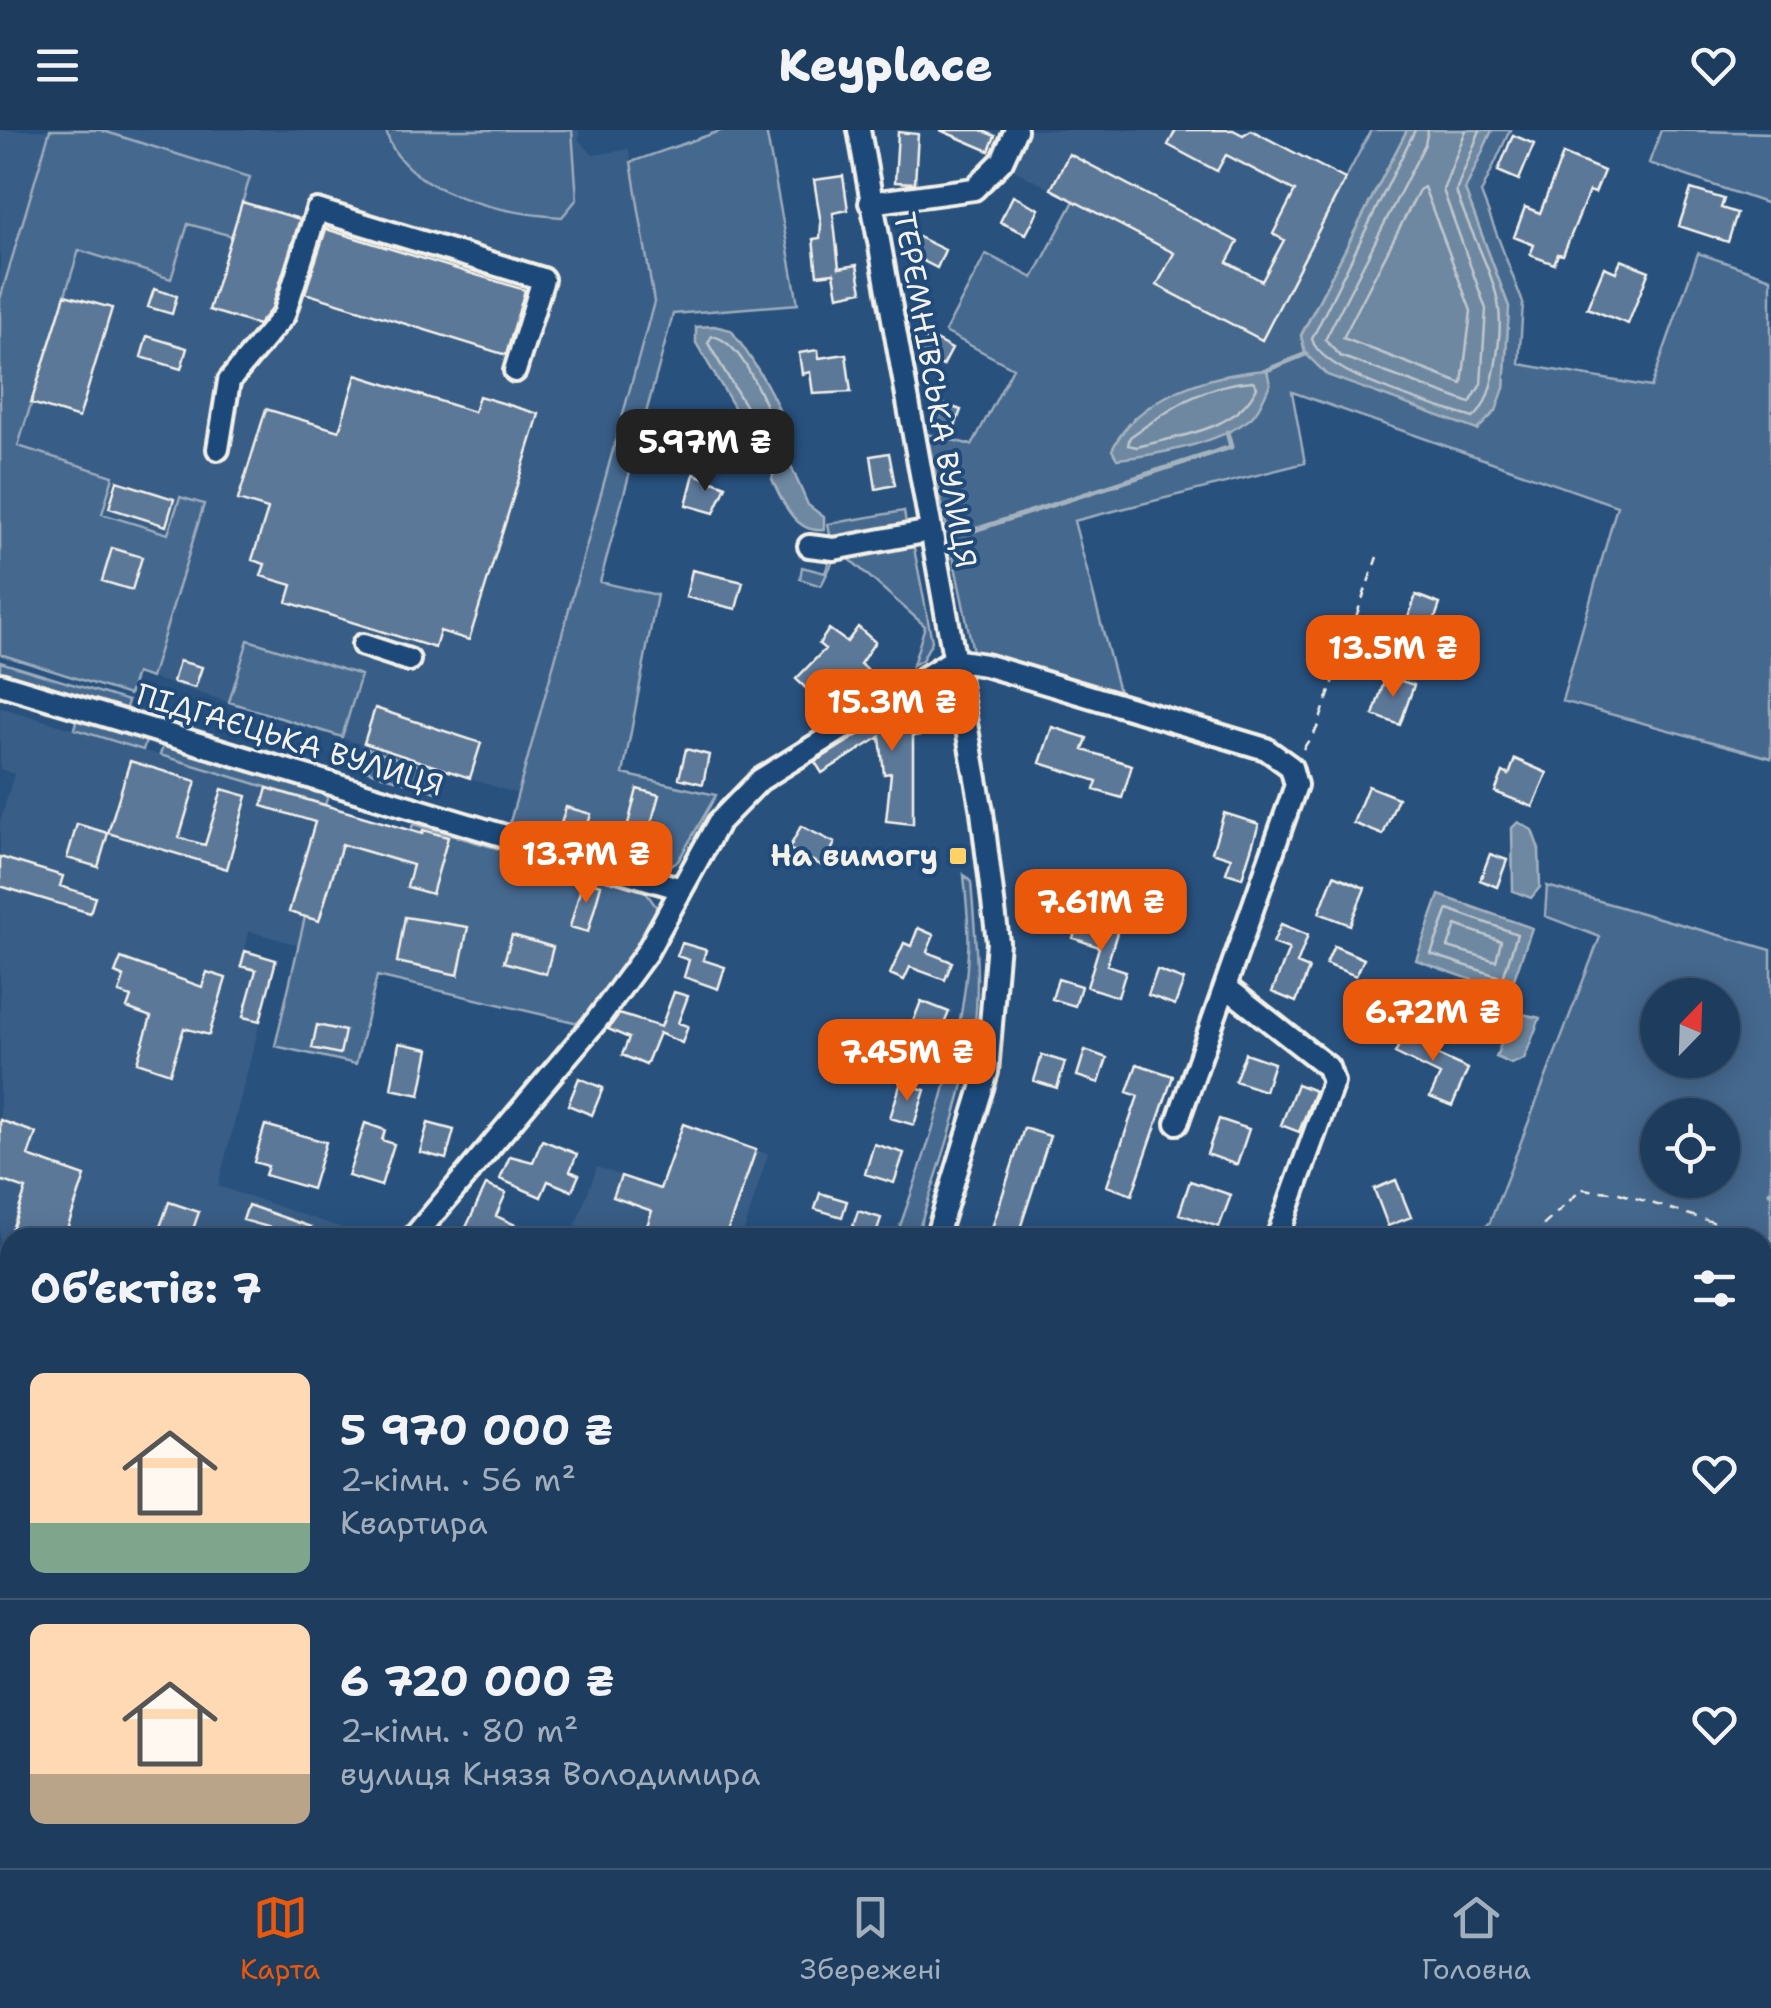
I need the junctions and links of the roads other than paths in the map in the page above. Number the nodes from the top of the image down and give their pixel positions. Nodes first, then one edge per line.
1 (859, 130) edge
2 (1016, 130) edge
3 (870, 203) junction
4 (515, 371) dead end
5 (218, 450) dead end
6 (930, 531) junction
7 (809, 546) dead end
8 (363, 645) dead end
9 (409, 660) dead end
10 (953, 660) junction
11 (0, 684) edge
12 (678, 888) junction
13 (1226, 987) junction
14 (1177, 1123) dead end
15 (421, 1228) edge
16 (939, 1228) edge
17 (1280, 1228) edge

1 - 3 street, ТЕРЕМНІВСЬКА ВУЛИЦЯ
2 - 3 street
3 - 6 street, ТЕРЕМНІВСЬКА ВУЛИЦЯ
4 - 5 street
6 - 7 street
6 - 10 street, ТЕРЕМНІВСЬКА ВУЛИЦЯ
8 - 9 street
10 - 12 street
10 - 13 street
10 - 16 street, ТЕРЕМНІВСЬКА ВУЛИЦЯ
11 - 12 street, ПІДГАЄЦЬКА ВУЛИЦЯ
12 - 15 street
13 - 14 street
13 - 17 street

